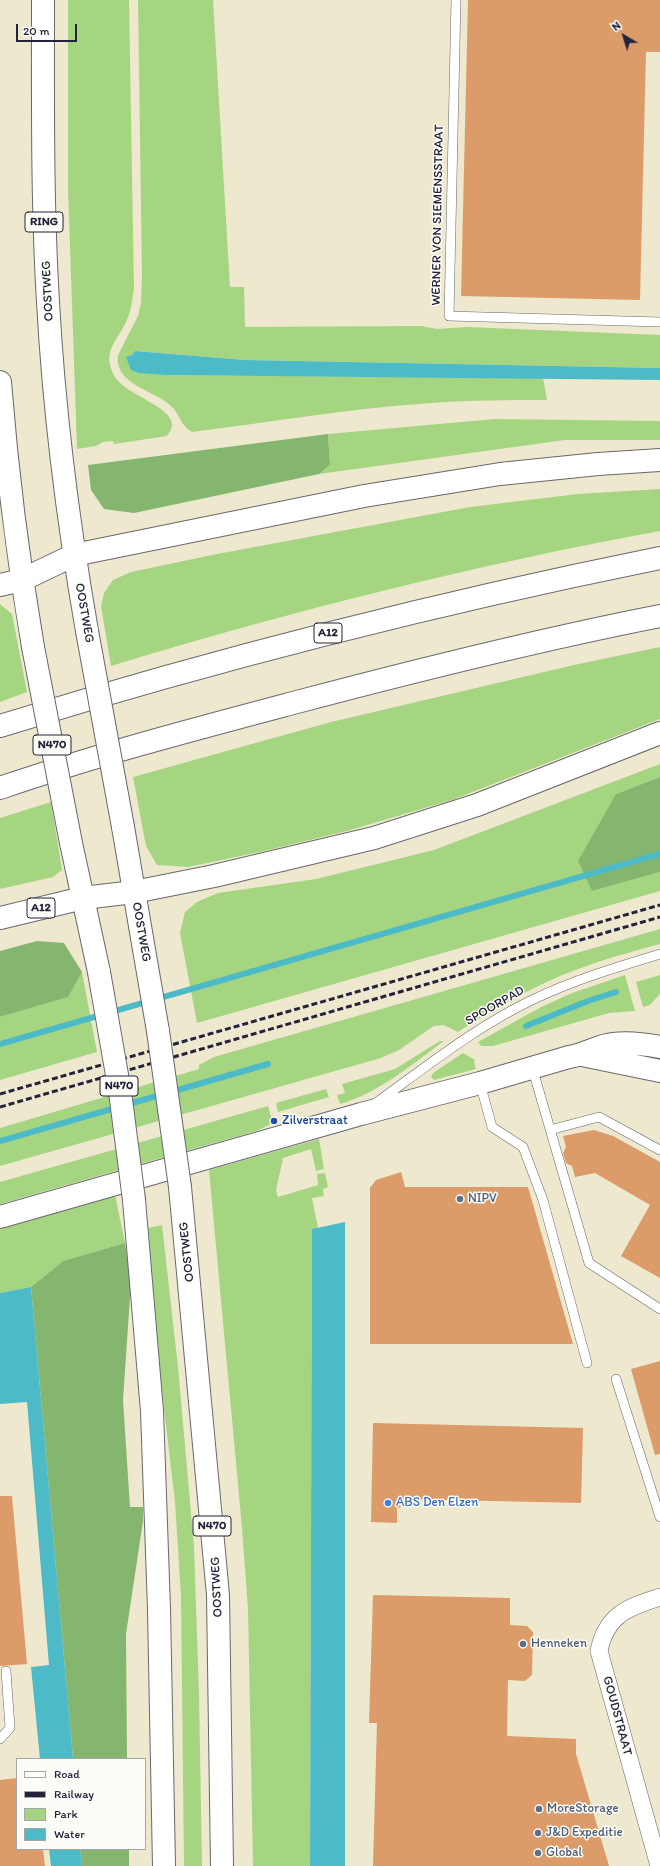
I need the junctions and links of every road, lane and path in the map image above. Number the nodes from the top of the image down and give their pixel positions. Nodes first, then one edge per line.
1 (43, 0) edge
2 (456, 0) edge
3 (660, 322) edge
4 (0, 382) edge
5 (660, 460) edge
6 (74, 555) junction
7 (660, 558) edge
8 (22, 580) junction
9 (0, 585) edge
10 (660, 616) edge
11 (0, 726) edge
12 (660, 733) edge
13 (0, 788) edge
14 (134, 892) junction
15 (83, 898) junction
16 (0, 918) edge
17 (660, 954) edge
18 (660, 1047) edge
19 (581, 1055) junction
20 (532, 1067) junction
21 (660, 1071) edge
22 (480, 1083) junction
23 (360, 1114) junction
24 (550, 1130) junction
25 (660, 1150) edge
26 (0, 1217) edge
27 (660, 1309) edge
28 (588, 1363) dead end
29 (616, 1379) dead end
30 (660, 1517) edge
31 (660, 1597) edge
32 (6, 1671) dead end
33 (0, 1739) edge
34 (164, 1866) edge
35 (222, 1866) edge
36 (659, 1866) edge

1 - 6 main road, OOSTWEG / RING
2 - 3 lane, WERNER VON SIEMENSSTRAAT
4 - 8 main road
5 - 6 main road
6 - 8 main road
6 - 14 main road, OOSTWEG / N470, bridge
7 - 11 main road, A12
8 - 9 main road
8 - 15 main road, N470, bridge
10 - 13 main road
12 - 14 main road, A12
14 - 15 main road, A12
14 - 35 main road, OOSTWEG / N470, bridge
15 - 16 main road, A12
15 - 34 main road, N470, bridge
17 - 23 lane, SPOORPAD
18 - 19 main road
19 - 20 main road
19 - 21 main road
20 - 22 main road
20 - 24 lane
22 - 23 main road
22 - 28 lane
23 - 26 main road
24 - 25 lane
24 - 27 lane
29 - 30 lane
31 - 36 street, GOUDSTRAAT
32 - 33 lane

